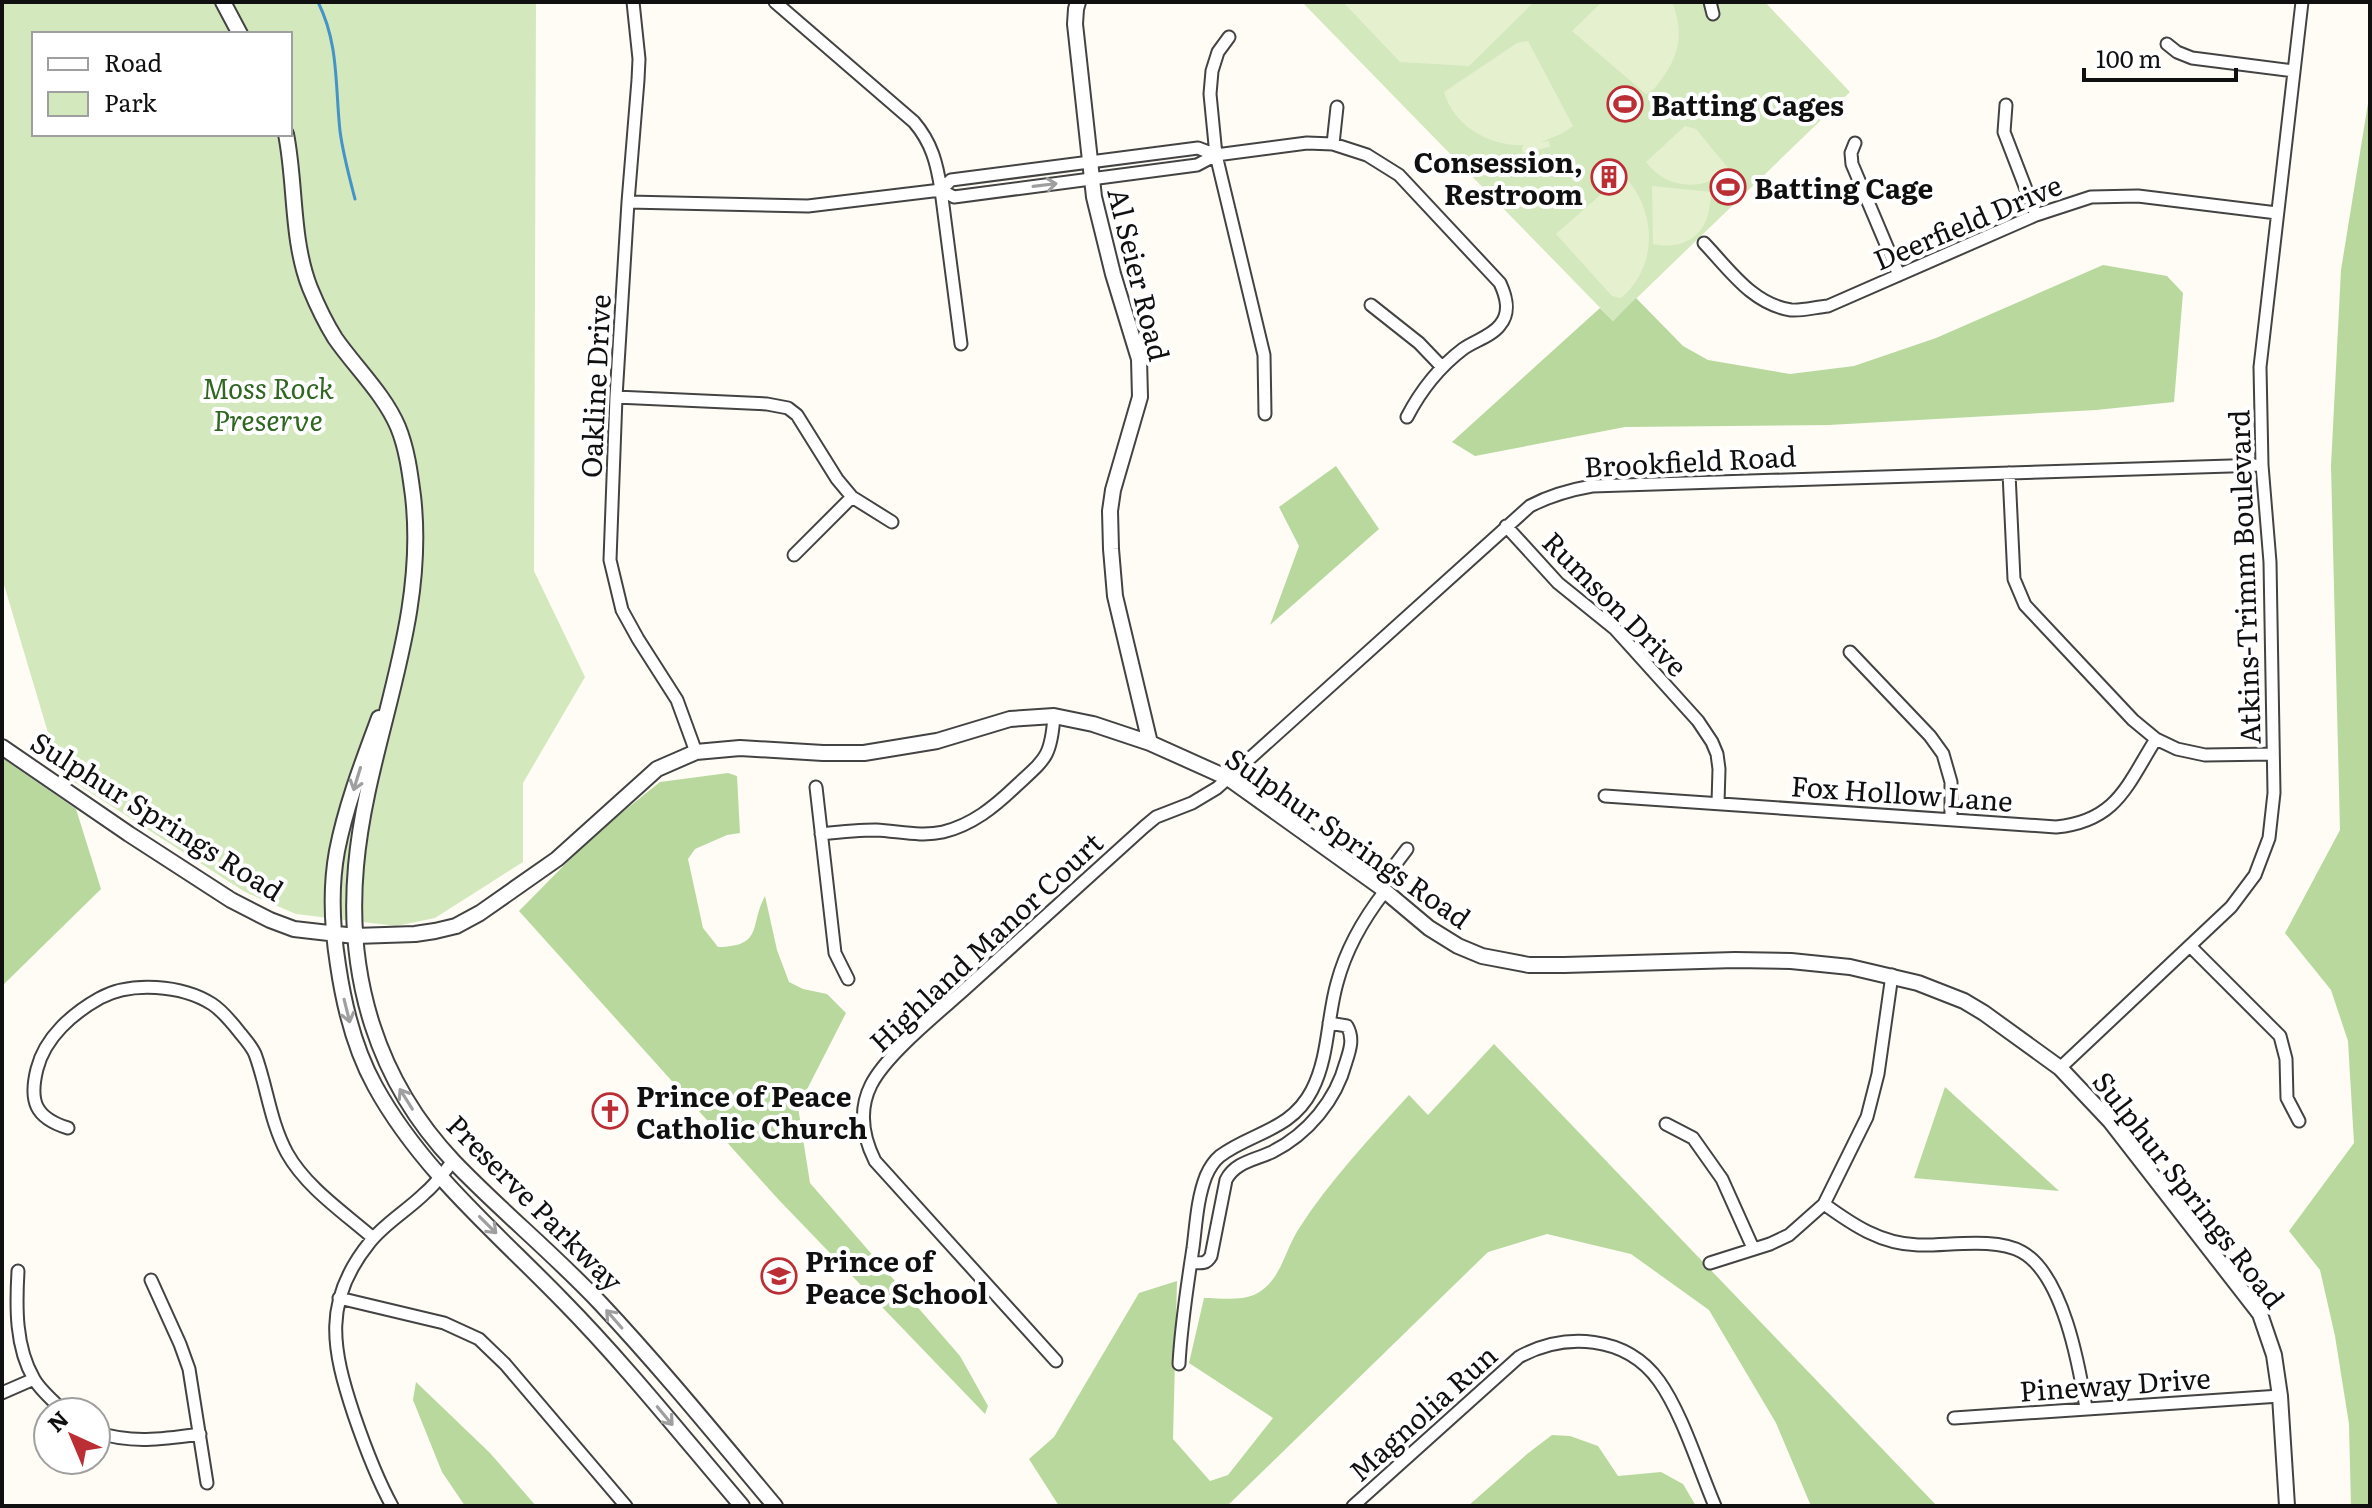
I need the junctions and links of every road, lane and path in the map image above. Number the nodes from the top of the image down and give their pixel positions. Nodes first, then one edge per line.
1 (223, 2) edge
2 (633, 2) edge
3 (775, 2) edge
4 (1078, 2) edge
5 (2302, 2) edge
6 (239, 32) edge
7 (1229, 37) dead end
8 (2167, 44) dead end
9 (2294, 71) junction
10 (2006, 105) dead end
11 (1337, 107) dead end
12 (286, 136) edge
13 (1855, 143) dead end
14 (1333, 144) junction
15 (1155, 153) junction
16 (1216, 155) junction
17 (1089, 161) junction
18 (1157, 169) junction
19 (1014, 172) junction
20 (1090, 180) junction
21 (1016, 189) junction
22 (941, 190) junction
23 (628, 202) junction
24 (2277, 213) junction
25 (2036, 215) junction
26 (1704, 243) dead end
27 (1899, 275) junction
28 (1371, 305) dead end
29 (961, 344) dead end
30 (1442, 367) junction
31 (616, 397) junction
32 (1265, 414) dead end
33 (1407, 417) dead end
34 (2262, 465) junction
35 (2009, 473) junction
36 (852, 497) junction
37 (892, 522) dead end
38 (1506, 526) junction
39 (794, 555) dead end
40 (1850, 652) dead end
41 (403, 653) junction
42 (1054, 716) junction
43 (2156, 739) junction
44 (1150, 743) junction
45 (2, 747) edge
46 (696, 752) junction
47 (2273, 754) junction
48 (1228, 778) junction
49 (816, 787) dead end
50 (1605, 796) dead end
51 (1718, 803) junction
52 (1951, 819) junction
53 (821, 834) junction
54 (1407, 849) dead end
55 (1382, 889) junction
56 (334, 935) junction
57 (355, 936) junction
58 (2190, 946) junction
59 (1892, 975) junction
60 (848, 979) dead end
61 (1329, 1023) junction
62 (2060, 1068) junction
63 (2299, 1121) dead end
64 (1666, 1124) dead end
65 (68, 1128) dead end
66 (453, 1161) junction
67 (440, 1177) junction
68 (1824, 1204) junction
69 (373, 1238) junction
70 (1753, 1248) junction
71 (1191, 1262) junction
72 (1710, 1263) dead end
73 (18, 1271) dead end
74 (151, 1280) dead end
75 (339, 1298) junction
76 (1056, 1361) dead end
77 (1179, 1364) dead end
78 (34, 1379) junction
79 (2, 1393) edge
80 (50, 1396) edge
81 (2280, 1396) junction
82 (2086, 1408) junction
83 (1954, 1418) dead end
84 (200, 1434) junction
85 (112, 1438) edge
86 (207, 1483) dead end
87 (392, 1506) edge
88 (626, 1506) edge
89 (742, 1506) edge
90 (775, 1506) edge
91 (1353, 1506) edge
92 (1715, 1506) edge
93 (2287, 1506) edge

1 - 6 street
2 - 23 street, Oakline Drive
3 - 22 street
4 - 17 street, Al Seier Road
5 - 9 street, Atkins-Trimm Boulevard
7 - 16 street
8 - 9 street
9 - 24 street, Atkins-Trimm Boulevard
10 - 25 street
11 - 14 street
12 - 41 street, Preserve Parkway
13 - 27 street
14 - 16 street
14 - 30 street
15 - 16 street
15 - 17 street
15 - 18 street
16 - 18 street
16 - 32 street
17 - 19 street
17 - 20 street, Al Seier Road
18 - 20 street
19 - 21 street
19 - 22 street
21 -> 20 street
20 - 44 street, Al Seier Road
21 - 22 street
22 - 23 street
22 - 29 street
23 - 31 street, Oakline Drive
24 - 25 street, Deerfield Drive
24 - 34 street, Atkins-Trimm Boulevard
25 - 27 street, Deerfield Drive
26 - 27 street, Deerfield Drive
28 - 30 street
30 - 33 street
31 - 36 street
31 - 46 street, Oakline Drive
34 - 35 street, Brookfield Road
34 - 47 street, Atkins-Trimm Boulevard
35 - 38 street, Brookfield Road
35 - 43 street
36 - 37 street
36 - 39 street
38 - 48 street, Brookfield Road
38 - 51 street, Rumson Drive
40 - 52 street
41 -> 56 street, Preserve Parkway
41 - 57 street, Preserve Parkway
42 - 44 street, Sulphur Springs Road
42 - 46 street, Sulphur Springs Road
42 - 53 street
43 - 47 street
43 - 52 street, Fox Hollow Lane
44 - 48 street, Sulphur Springs Road
45 - 56 street, Sulphur Springs Road
46 - 57 street, Sulphur Springs Road
47 - 58 street, Atkins-Trimm Boulevard
48 - 55 street, Sulphur Springs Road
48 - 76 street, Highland Manor Court
49 - 53 street
50 - 51 street, Fox Hollow Lane
51 - 52 street, Fox Hollow Lane
53 - 60 street
54 - 55 street
55 - 59 street, Sulphur Springs Road
55 - 61 street
56 - 57 street, Sulphur Springs Road
56 -> 67 street, Preserve Parkway
66 -> 57 street, Preserve Parkway
58 - 62 street, Atkins-Trimm Boulevard
58 - 63 street
59 - 62 street, Sulphur Springs Road
59 - 68 street
61 - 71 street
61 - 71 street
62 - 81 street, Sulphur Springs Road
64 - 70 street
65 - 69 street
66 - 67 street
90 -> 66 street, Preserve Parkway
67 - 69 street
67 -> 89 street, Preserve Parkway
68 - 70 street
68 - 82 street
69 - 75 street
70 - 72 street
71 - 77 street
73 - 78 street
74 - 84 street
75 - 87 street
75 - 88 street
78 - 79 street
78 - 80 street
81 - 82 street, Pineway Drive
81 - 93 street, Sulphur Springs Road
82 - 83 street, Pineway Drive
84 - 85 street
84 - 86 street
91 - 92 street, Magnolia Run

